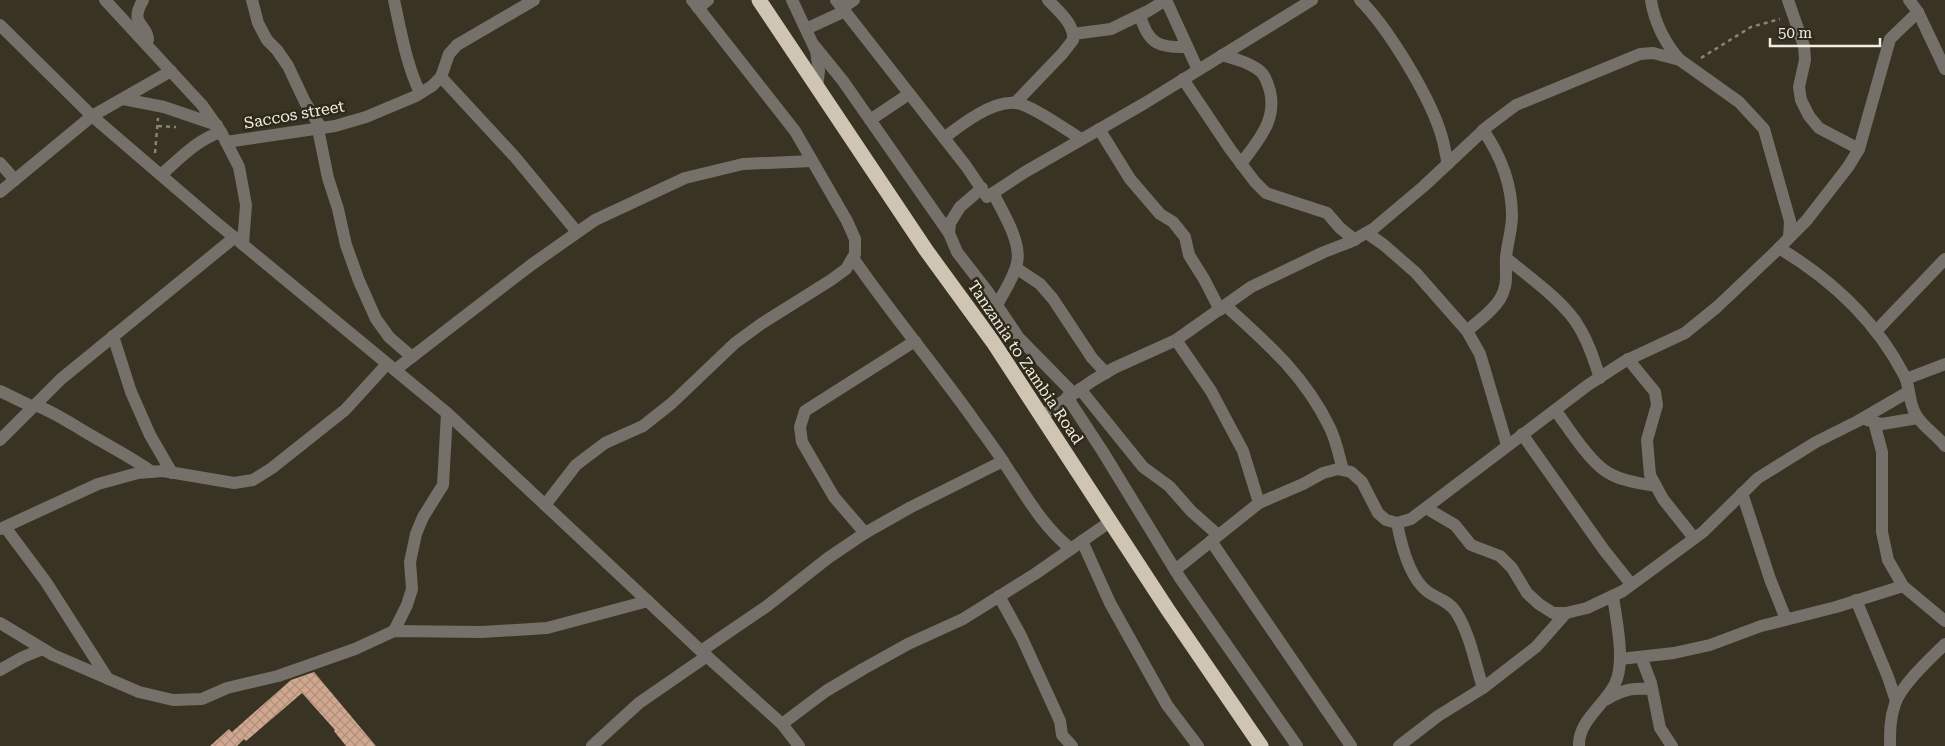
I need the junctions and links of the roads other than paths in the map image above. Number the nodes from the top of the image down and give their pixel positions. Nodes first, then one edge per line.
1 (105, 0) edge
2 (143, 0) edge
3 (252, 0) edge
4 (394, 0) edge
5 (534, 0) edge
6 (759, 0) edge
7 (792, 0) edge
8 (854, 0) edge
9 (1048, 0) edge
10 (1166, 0) edge
11 (1312, 0) edge
12 (1360, 0) edge
13 (1651, 0) edge
14 (1788, 0) edge
15 (1909, 0) edge
16 (699, 3) edge
17 (841, 6) edge
18 (1918, 12) junction
19 (1140, 15) junction
20 (0, 25) edge
21 (806, 29) junction
22 (1073, 34) junction
23 (813, 44) junction
24 (146, 45) junction
25 (1187, 47) junction
26 (1222, 55) junction
27 (1685, 63) junction
28 (1945, 69) edge
29 (1198, 70) junction
30 (171, 71) junction
31 (441, 77) junction
32 (1183, 80) junction
33 (817, 87) junction
34 (420, 93) junction
35 (909, 94) junction
36 (123, 99) junction
37 (1015, 103) junction
38 (92, 116) junction
39 (870, 120) junction
40 (320, 128) junction
41 (1099, 129) junction
42 (1484, 130) junction
43 (222, 133) junction
44 (944, 138) junction
45 (1081, 138) junction
46 (1859, 149) junction
47 (812, 161) junction
48 (0, 163) edge
49 (1241, 164) junction
50 (1448, 164) junction
51 (158, 172) junction
52 (15, 180) junction
53 (987, 191) junction
54 (0, 192) edge
55 (577, 232) junction
56 (948, 233) junction
57 (1367, 233) junction
58 (1789, 238) junction
59 (1355, 240) junction
60 (239, 241) junction
61 (1779, 248) junction
62 (853, 258) junction
63 (1506, 258) junction
64 (1945, 259) edge
65 (1016, 268) junction
66 (997, 305) junction
67 (1223, 308) junction
68 (1876, 330) junction
69 (1467, 331) junction
70 (113, 336) junction
71 (915, 340) junction
72 (1176, 340) junction
73 (412, 357) junction
74 (1628, 359) junction
75 (1945, 364) edge
76 (391, 367) junction
77 (1106, 373) junction
78 (1600, 378) junction
79 (1907, 385) junction
80 (0, 391) edge
81 (1073, 393) junction
82 (34, 406) junction
83 (1555, 410) junction
84 (447, 413) junction
85 (1042, 416) junction
86 (1918, 418) junction
87 (1868, 420) junction
88 (1522, 434) junction
89 (0, 440) edge
90 (1507, 445) junction
91 (1945, 446) edge
92 (1003, 461) junction
93 (1343, 470) junction
94 (152, 472) junction
95 (172, 473) junction
96 (1656, 486) junction
97 (1742, 493) junction
98 (1258, 503) junction
99 (545, 505) junction
100 (1426, 508) junction
101 (1111, 521) junction
102 (1397, 523) junction
103 (2, 528) edge
104 (865, 533) junction
105 (1215, 538) junction
106 (1694, 538) junction
107 (1082, 542) junction
108 (1071, 550) junction
109 (1175, 570) junction
110 (1631, 584) junction
111 (1903, 586) junction
112 (999, 596) junction
113 (1613, 596) junction
114 (1856, 600) junction
115 (648, 601) junction
116 (1566, 613) junction
117 (1786, 619) junction
118 (1945, 621) edge
119 (0, 623) edge
120 (394, 631) junction
121 (1945, 644) edge
122 (43, 649) junction
123 (704, 654) junction
124 (1641, 657) junction
125 (1620, 659) junction
126 (0, 670) edge
127 (108, 679) junction
128 (1483, 688) junction
129 (1652, 689) junction
130 (1605, 700) junction
131 (1896, 702) junction
132 (782, 724) junction
133 (592, 746) edge
134 (800, 746) edge
135 (1072, 746) edge
136 (1198, 746) edge
137 (1261, 746) edge
138 (1297, 746) edge
139 (1351, 746) edge
140 (1399, 746) edge
141 (1579, 746) edge
142 (1672, 746) edge
143 (1890, 746) edge

1 - 24 street
2 - 24 street
3 - 40 street
4 - 34 street
5 - 31 street
6 - 33 highway, Tanzania to Zambia Road
7 - 21 street
8 - 17 street
9 - 22 street
10 - 19 street
10 - 25 street
11 - 26 street
12 - 50 street
13 - 27 street
14 - 46 street
15 - 18 street
16 - 47 street
17 - 21 street
17 - 35 street
18 - 28 street
18 - 46 street
19 - 22 street
19 - 25 street
20 - 38 street
21 - 23 street
22 - 37 street
23 - 33 street
23 - 39 street
24 - 30 street
25 - 29 street
26 - 29 street
26 - 49 street
27 - 42 street
27 - 58 street
29 - 32 street
30 - 36 street
30 - 43 street
31 - 34 street, Saccos street
31 - 55 street
32 - 41 street
32 - 49 street
33 - 85 highway, Tanzania to Zambia Road
34 - 40 street, Saccos street
35 - 39 street
35 - 44 street
36 - 38 street
36 - 43 street
37 - 44 street
37 - 45 street
38 - 51 street
38 - 52 street
39 - 56 street
40 - 43 street, Saccos street
40 - 73 street
41 - 45 street
41 - 67 street
42 - 50 street
42 - 63 street
43 - 51 street
43 - 60 street
44 - 53 street
45 - 53 street
46 - 58 street
47 - 55 street
47 - 62 street
48 - 52 street
49 - 59 street
50 - 57 street
51 - 60 street
52 - 54 street
53 - 56 street
53 - 65 street
55 - 73 street
56 - 66 street
57 - 59 street
57 - 69 street
58 - 61 street
59 - 67 street
60 - 70 street
60 - 76 street
61 - 68 street
61 - 74 street
62 - 71 street
62 - 99 street
63 - 69 street
63 - 78 street
64 - 68 street
65 - 66 street
65 - 77 street
66 - 81 street
67 - 72 street
67 - 93 street
68 - 79 street
69 - 90 street
70 - 82 street
70 - 95 street
71 - 92 street
71 - 104 street
72 - 77 street
72 - 98 street
73 - 76 street
74 - 78 street
74 - 96 street
75 - 79 street
76 - 84 street
76 - 95 street
77 - 81 street
78 - 83 street
79 - 86 street
79 - 87 street
80 - 82 street
81 - 85 street
81 - 105 street
81 - 109 street
82 - 89 street
82 - 94 street
83 - 88 street
83 - 96 street
84 - 99 street
84 - 120 street
85 - 101 highway, Tanzania to Zambia Road
86 - 87 street
86 - 91 street
87 - 97 street
87 - 111 street
88 - 90 street
88 - 110 street
90 - 100 street
92 - 104 street
92 - 108 street
93 - 98 street
93 - 102 street
94 - 95 street
94 - 103 street
96 - 106 street
97 - 106 street
97 - 117 street
98 - 105 street
99 - 115 street
100 - 102 street
100 - 116 street
101 - 107 street
101 - 137 highway, Tanzania to Zambia Road
102 - 128 street
103 - 127 street
104 - 123 street
105 - 109 street
105 - 139 street
106 - 110 street
107 - 108 street
107 - 136 street
108 - 112 street
109 - 138 street
110 - 113 street
111 - 114 street
111 - 118 street
112 - 132 street
112 - 135 street
113 - 116 street
113 - 125 street
114 - 117 street
114 - 131 street
115 - 120 street
115 - 123 street
116 - 128 street
117 - 124 street
119 - 122 street
120 - 127 street
121 - 131 street
122 - 126 street
122 - 127 street
123 - 132 street
123 - 133 street
124 - 125 street
124 - 129 street
125 - 130 street
128 - 140 street
129 - 130 street
129 - 142 street
130 - 141 street
131 - 143 street
132 - 134 street

